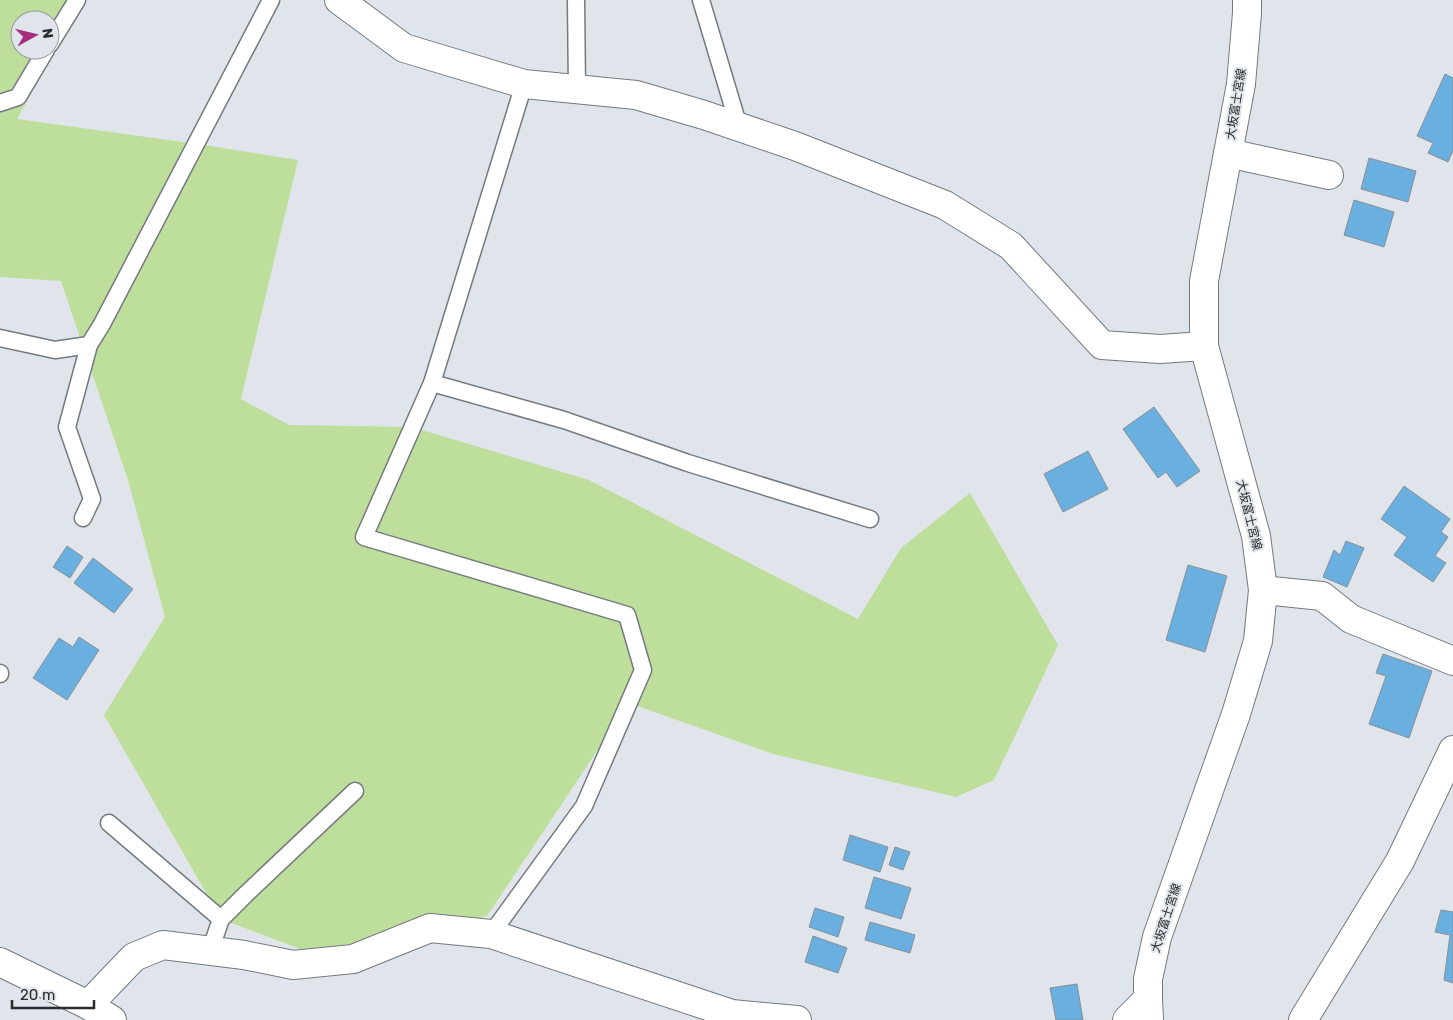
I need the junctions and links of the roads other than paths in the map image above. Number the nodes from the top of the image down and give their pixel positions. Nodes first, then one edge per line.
1 (77, 0) edge
2 (271, 0) edge
3 (339, 0) edge
4 (576, 0) edge
5 (701, 0) edge
6 (1247, 0) edge
7 (60, 28) edge
8 (40, 60) edge
9 (524, 84) junction
10 (577, 89) junction
11 (0, 103) edge
12 (739, 127) junction
13 (1228, 153) junction
14 (1329, 175) dead end
15 (0, 338) edge
16 (89, 346) junction
17 (1204, 346) junction
18 (432, 383) junction
19 (83, 518) dead end
20 (870, 518) dead end
21 (1263, 590) junction
22 (1453, 661) edge
23 (1453, 750) edge
24 (355, 791) dead end
25 (109, 823) dead end
26 (221, 919) junction
27 (491, 934) junction
28 (210, 951) junction
29 (0, 962) edge
30 (88, 1005) junction
31 (1148, 1010) edge
32 (112, 1020) edge
33 (797, 1020) edge
34 (1127, 1020) edge
35 (1303, 1020) edge

1 - 7 lane
2 - 16 lane
3 - 9 street
4 - 10 lane
5 - 12 lane
6 - 13 street, 大坂富士宮線
8 - 11 lane
9 - 10 street
9 - 18 lane
10 - 12 street
12 - 17 street
13 - 14 street
13 - 17 street, 大坂富士宮線
15 - 16 lane
16 - 19 lane
17 - 21 street, 大坂富士宮線
18 - 20 lane
18 - 27 lane
21 - 22 street
21 - 31 street, 大坂富士宮線
23 - 35 street
24 - 26 lane
25 - 26 lane
26 - 28 lane
27 - 28 street
27 - 33 street
28 - 30 street
29 - 30 street
30 - 32 street
31 - 34 street

